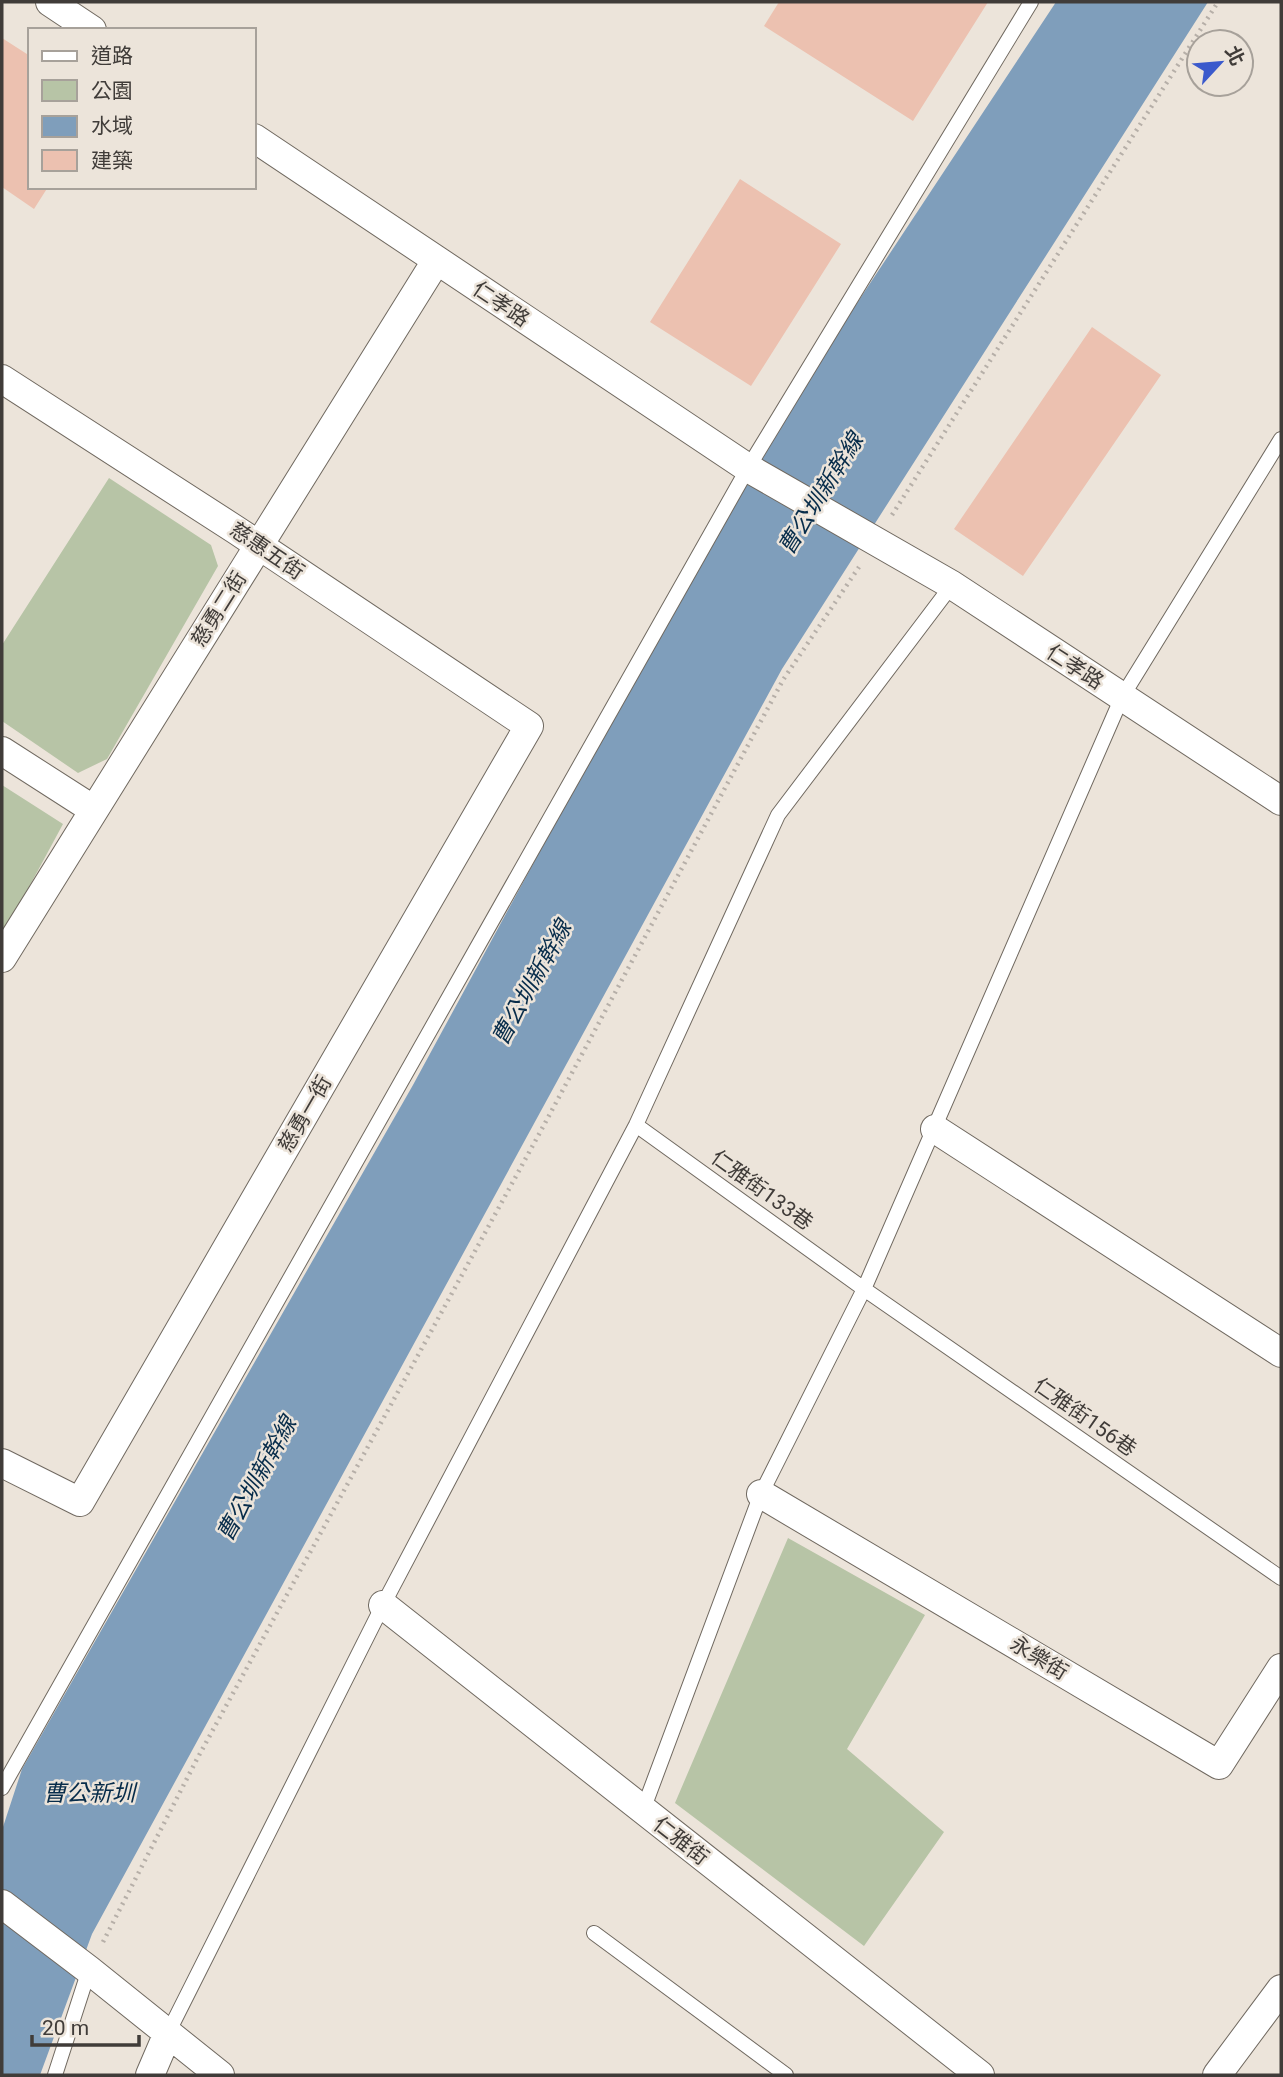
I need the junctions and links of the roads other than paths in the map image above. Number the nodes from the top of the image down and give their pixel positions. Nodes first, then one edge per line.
1 (50, 2) edge
2 (1031, 2) edge
3 (89, 28) edge
4 (256, 139) edge
5 (436, 261) junction
6 (2, 379) edge
7 (1281, 439) edge
8 (748, 468) junction
9 (258, 545) junction
10 (951, 585) junction
11 (1122, 697) junction
12 (529, 726) joint
13 (2, 751) edge
14 (1281, 801) edge
15 (94, 810) junction
16 (2, 958) edge
17 (636, 1125) junction
18 (934, 1129) junction
19 (864, 1290) junction
20 (1281, 1353) edge
21 (2, 1463) edge
22 (761, 1494) junction
23 (1281, 1578) edge
24 (383, 1605) junction
25 (1281, 1668) edge
26 (2, 1788) edge
27 (643, 1810) junction
28 (2, 1904) edge
29 (594, 1933) dead end
30 (89, 1970) junction
31 (1281, 1989) edge
32 (168, 2033) junction
33 (55, 2075) edge
34 (150, 2075) edge
35 (220, 2075) edge
36 (786, 2075) edge
37 (980, 2075) edge
38 (1217, 2075) edge

1 - 3 street
2 - 8 lane
4 - 5 street, 仁孝路
5 - 8 street, 仁孝路
5 - 9 street, 慈勇二街
6 - 9 street, 慈惠五街
7 - 11 lane
8 - 10 street, 仁孝路
8 - 26 lane
9 - 12 street, 慈惠五街
9 - 15 street, 慈勇二街
10 - 11 street, 仁孝路
10 - 17 lane
11 - 14 street, 仁孝路
11 - 18 lane
12 - 21 street, 慈勇一街
13 - 15 street
15 - 16 street, 慈勇二街
17 - 19 lane, 仁雅街133巷
17 - 24 lane
18 - 19 lane
18 - 20 street
19 - 22 lane
19 - 23 lane, 仁雅街156巷
22 - 25 street, 永樂街
22 - 27 lane
24 - 27 street, 仁雅街
24 - 32 lane
27 - 37 street, 仁雅街
28 - 30 street
29 - 36 lane
30 - 32 street
30 - 33 lane
31 - 38 street
32 - 34 street
32 - 35 street

